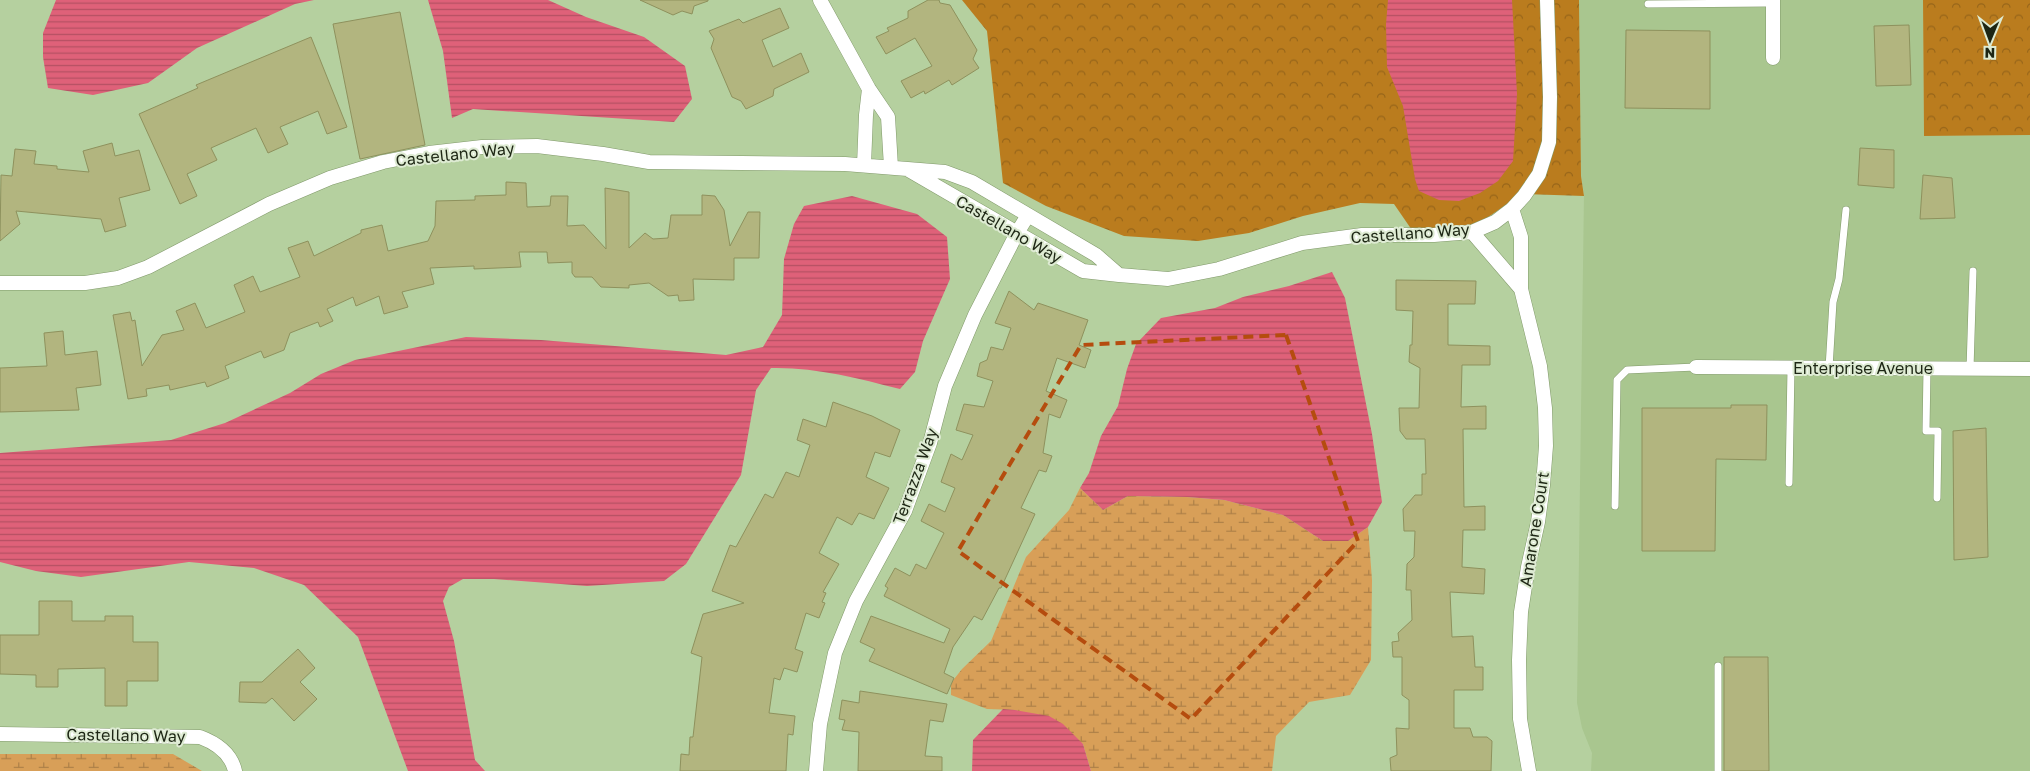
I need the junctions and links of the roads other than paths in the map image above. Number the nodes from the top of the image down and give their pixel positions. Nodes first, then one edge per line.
1 (820, 0) edge
2 (1547, 0) edge
3 (1773, 1) edge
4 (1648, 4) dead end
5 (1773, 58) dead end
6 (869, 89) junction
7 (864, 165) junction
8 (898, 167) junction
9 (1512, 209) junction
10 (1846, 210) dead end
11 (1028, 216) junction
12 (1472, 232) junction
13 (1017, 233) junction
14 (1974, 270) dead end
15 (1119, 275) junction
16 (0, 284) edge
17 (1521, 289) junction
18 (1696, 367) joint
19 (1791, 368) junction
20 (1829, 368) junction
21 (1926, 369) junction
22 (1970, 369) junction
23 (2030, 369) edge
24 (1789, 483) dead end
25 (1937, 498) dead end
26 (1614, 506) dead end
27 (1718, 666) dead end
28 (0, 734) edge
29 (234, 771) edge
30 (816, 771) edge
31 (1529, 771) edge
32 (1718, 771) edge

1 - 6 street
2 - 9 street, Castellano Way
3 - 4 lane
3 - 5 street
6 - 7 street
6 - 8 street
7 - 8 street, Castellano Way
7 - 16 street, Castellano Way
8 - 11 street, Castellano Way
8 - 13 street, Castellano Way
9 - 12 street, Castellano Way
9 - 17 street
10 - 20 lane
11 - 13 street, Terrazza Way
11 - 15 street, Castellano Way
12 - 15 street, Castellano Way
12 - 17 street
13 - 15 street, Castellano Way
13 - 30 street, Terrazza Way
14 - 22 lane
17 - 31 street, Amarone Court
18 - 19 street, Enterprise Avenue
18 - 26 lane
19 - 20 street, Enterprise Avenue
19 - 24 lane
20 - 21 street, Enterprise Avenue
21 - 22 street, Enterprise Avenue
21 - 25 lane
22 - 23 street, Enterprise Avenue
27 - 32 lane
28 - 29 street, Castellano Way

